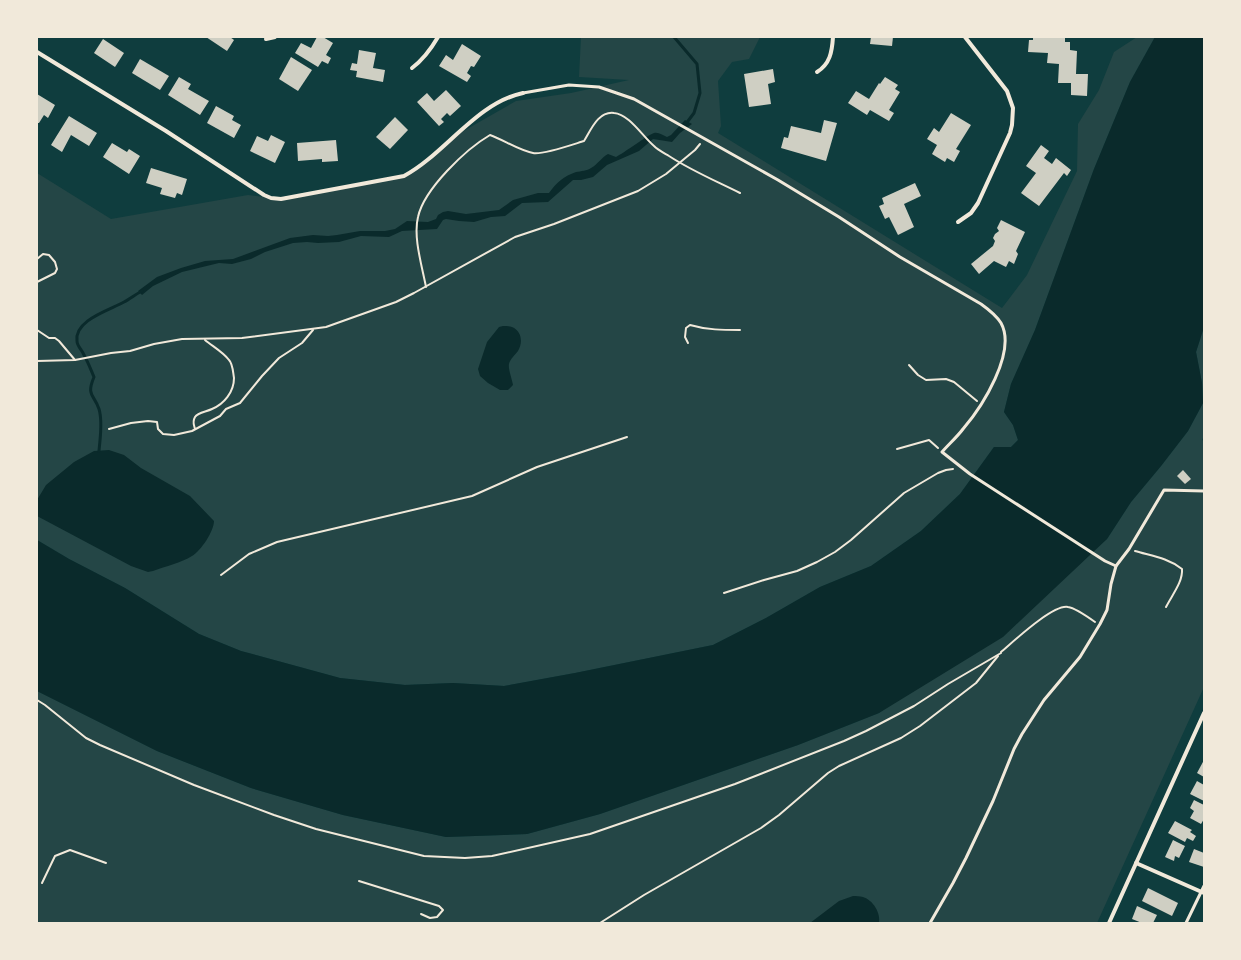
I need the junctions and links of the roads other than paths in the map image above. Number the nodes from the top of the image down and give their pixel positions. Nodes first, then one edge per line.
1 (275, 37) edge
2 (438, 37) edge
3 (832, 37) edge
4 (964, 37) edge
5 (266, 39) dead end
6 (37, 52) edge
7 (412, 68) dead end
8 (817, 72) dead end
9 (523, 92) joint
10 (958, 222) dead end
11 (1204, 491) edge
12 (1116, 566) junction
13 (1204, 713) edge
14 (1136, 863) junction
15 (1204, 886) edge
16 (1203, 892) edge
17 (930, 923) edge
18 (1109, 923) edge
19 (1186, 923) edge

1 - 5 street
2 - 7 street
3 - 8 street
4 - 10 street
6 - 9 street
9 - 12 lane
11 - 12 lane
12 - 17 lane
13 - 14 street
14 - 16 street
14 - 18 street
15 - 16 lane
16 - 19 lane

